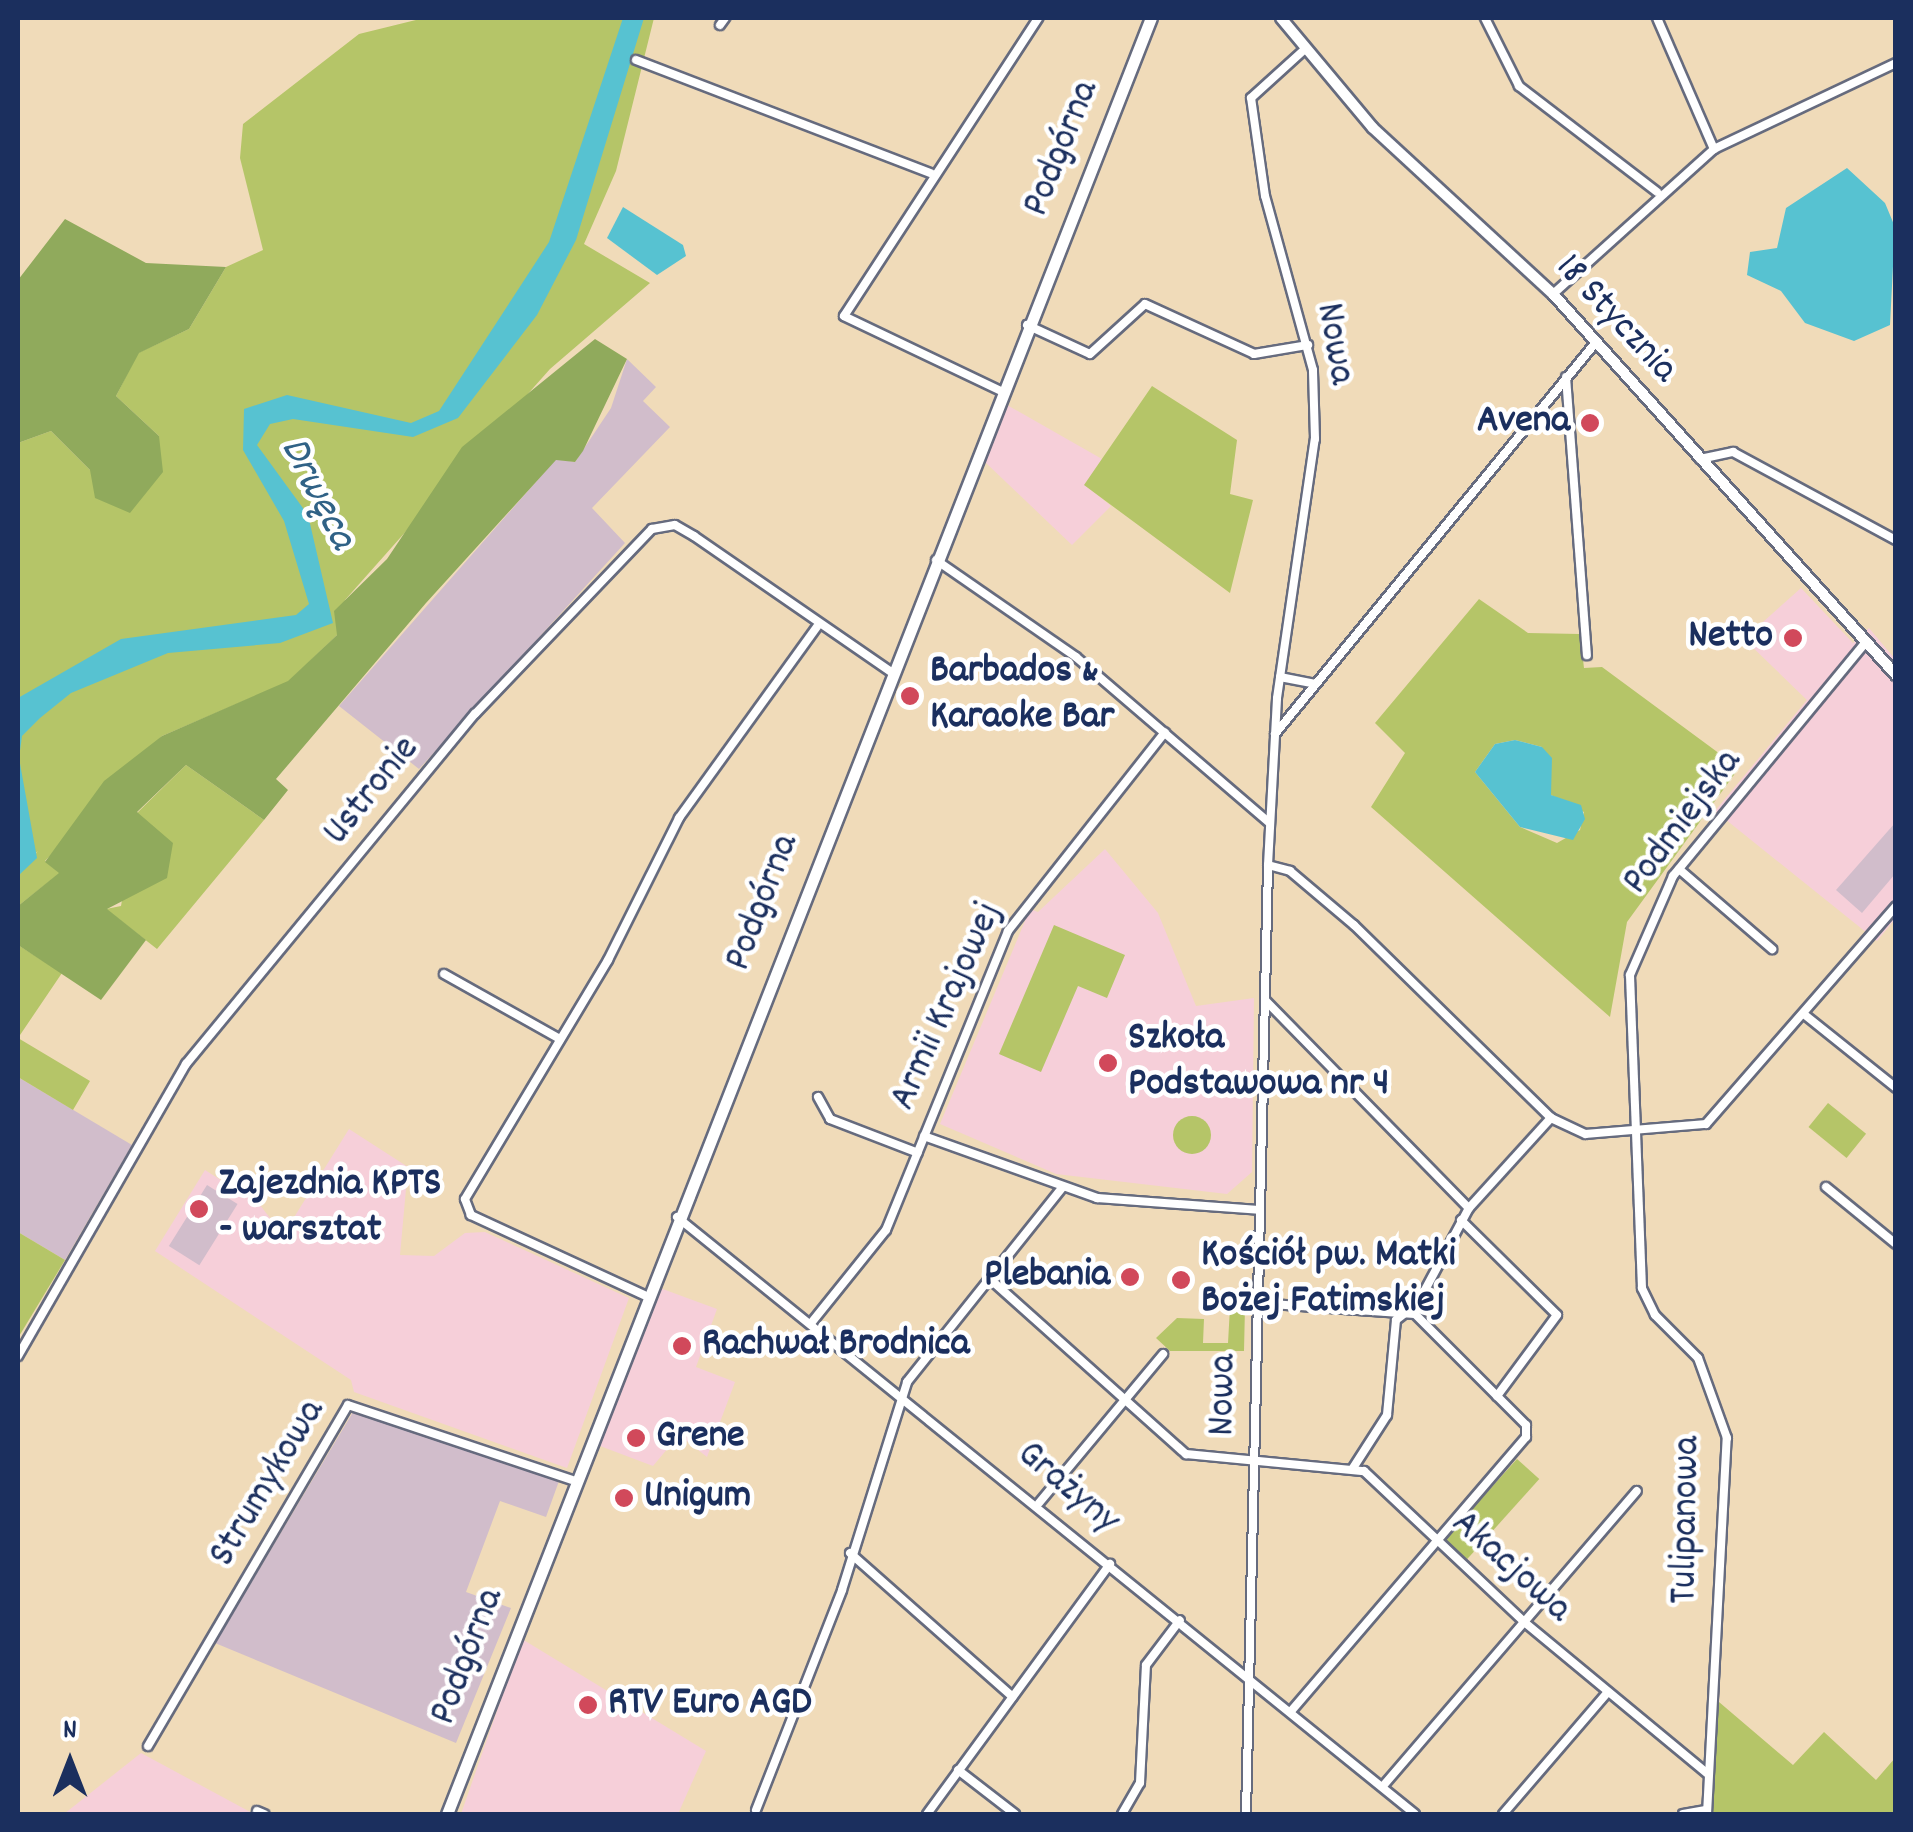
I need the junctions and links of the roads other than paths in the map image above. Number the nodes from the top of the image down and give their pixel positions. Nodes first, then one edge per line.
1 (1038, 18) edge
2 (1150, 18) edge
3 (1280, 18) edge
4 (1485, 18) edge
5 (1657, 18) edge
6 (1304, 50) junction
7 (636, 60) dead end
8 (1896, 62) edge
9 (1714, 149) junction
10 (931, 173) junction
11 (1657, 192) junction
12 (1553, 294) junction
13 (1027, 325) junction
14 (1597, 341) junction
15 (1308, 346) junction
16 (1566, 377) junction
17 (1000, 392) junction
18 (1700, 459) junction
19 (1896, 540) edge
20 (934, 558) junction
21 (816, 627) junction
22 (1866, 642) junction
23 (1586, 655) dead end
24 (890, 671) junction
25 (1896, 675) edge
26 (1280, 677) junction
27 (1316, 684) junction
28 (1165, 732) junction
29 (1275, 734) junction
30 (1270, 823) junction
31 (1268, 865) junction
32 (1679, 869) junction
33 (1896, 906) edge
34 (1772, 949) dead end
35 (444, 974) dead end
36 (1265, 1000) junction
37 (1805, 1015) junction
38 (560, 1040) junction
39 (1896, 1088) edge
40 (818, 1096) dead end
41 (1552, 1118) junction
42 (1632, 1132) junction
43 (924, 1136) junction
44 (918, 1153) junction
45 (1826, 1187) dead end
46 (1062, 1188) junction
47 (1469, 1208) junction
48 (1259, 1210) junction
49 (676, 1217) junction
50 (1461, 1220) junction
51 (1896, 1244) edge
52 (990, 1279) junction
53 (644, 1295) junction
54 (1257, 1303) junction
55 (1403, 1309) junction
56 (812, 1322) junction
57 (1163, 1354) dead end
58 (18, 1356) edge
59 (902, 1394) junction
60 (1497, 1396) junction
61 (1123, 1401) junction
62 (1254, 1464) junction
63 (1353, 1468) junction
64 (572, 1480) junction
65 (1637, 1491) dead end
66 (1039, 1504) junction
67 (1433, 1542) junction
68 (850, 1553) junction
69 (1110, 1564) junction
70 (1180, 1620) junction
71 (1523, 1621) junction
72 (1247, 1674) junction
73 (1608, 1692) junction
74 (1012, 1697) junction
75 (1292, 1710) junction
76 (148, 1746) dead end
77 (958, 1770) junction
78 (1707, 1773) junction
79 (1383, 1786) junction
80 (756, 1810) dead end
81 (1706, 1812) edge
82 (447, 1814) edge
83 (927, 1814) edge
84 (1015, 1814) edge
85 (1122, 1814) edge
86 (1246, 1814) edge
87 (1415, 1814) edge
88 (1504, 1814) edge
89 (1683, 1814) edge

1 - 10 street
2 - 13 main road, Podgórna
3 - 6 street, 18 Stycznia
4 - 11 street
5 - 9 street
6 - 12 street, 18 Stycznia
6 - 15 street, Nowa
7 - 10 street
8 - 9 street
9 - 11 street
10 - 17 street
11 - 12 street
12 - 14 street, 18 Stycznia
13 - 15 street
13 - 17 main road, Podgórna
14 - 16 street
14 - 18 street, 18 Stycznia
15 - 26 street, Nowa
16 - 23 street
16 - 27 street
17 - 20 main road, Podgórna
18 - 19 street
18 - 22 street, 18 Stycznia
20 - 24 main road, Podgórna
20 - 28 street
21 - 24 street, Ustronie
21 - 38 street
21 - 58 street, Ustronie
22 - 25 street, 18 Stycznia
22 - 32 street, Podmiejska
24 - 49 main road, Podgórna
26 - 27 street
26 - 29 street, Nowa
27 - 29 street
28 - 30 street
28 - 43 street, Armii Krajowej
29 - 30 street, Nowa
30 - 31 street, Nowa
31 - 36 street, Nowa
31 - 41 street
32 - 34 street
32 - 42 street, Podmiejska
33 - 37 street
35 - 38 street
36 - 47 street
36 - 48 street, Nowa
37 - 39 street
37 - 42 street
38 - 53 street
40 - 44 street
41 - 42 street
41 - 47 street
42 - 78 street, Tulipanowa
43 - 44 street, Armii Krajowej
43 - 46 street
44 - 56 street, Armii Krajowej
45 - 51 street
46 - 48 street
46 - 52 street
47 - 50 street
48 - 54 street, Nowa
49 - 53 main road, Podgórna
49 - 56 street, Grażyny
50 - 55 street
50 - 60 street
52 - 59 street
52 - 61 street
53 - 64 main road, Podgórna
54 - 55 street
54 - 62 street, Nowa
55 - 60 street
55 - 63 street
56 - 59 street, Grażyny
57 - 61 street
59 - 66 street, Grażyny
59 - 68 street
60 - 67 street
61 - 62 street
61 - 66 street
62 - 63 street
62 - 72 street, Nowa
63 - 67 street, Akacjowa
64 - 76 street, Strumykowa
64 - 82 main road, Podgórna
65 - 71 street
66 - 69 street, Grażyny
67 - 71 street, Akacjowa
67 - 75 street
68 - 74 street
68 - 80 street
69 - 70 street, Grażyny
69 - 74 street
70 - 72 street, Grażyny
70 - 85 street
71 - 73 street, Akacjowa
71 - 79 street
72 - 75 street, Grażyny
72 - 86 street, Nowa
73 - 78 street, Akacjowa
73 - 88 street
74 - 77 street
75 - 79 street, Grażyny
77 - 83 street
77 - 84 street
78 - 81 street, Tulipanowa
79 - 87 street, Grażyny
81 - 89 street

